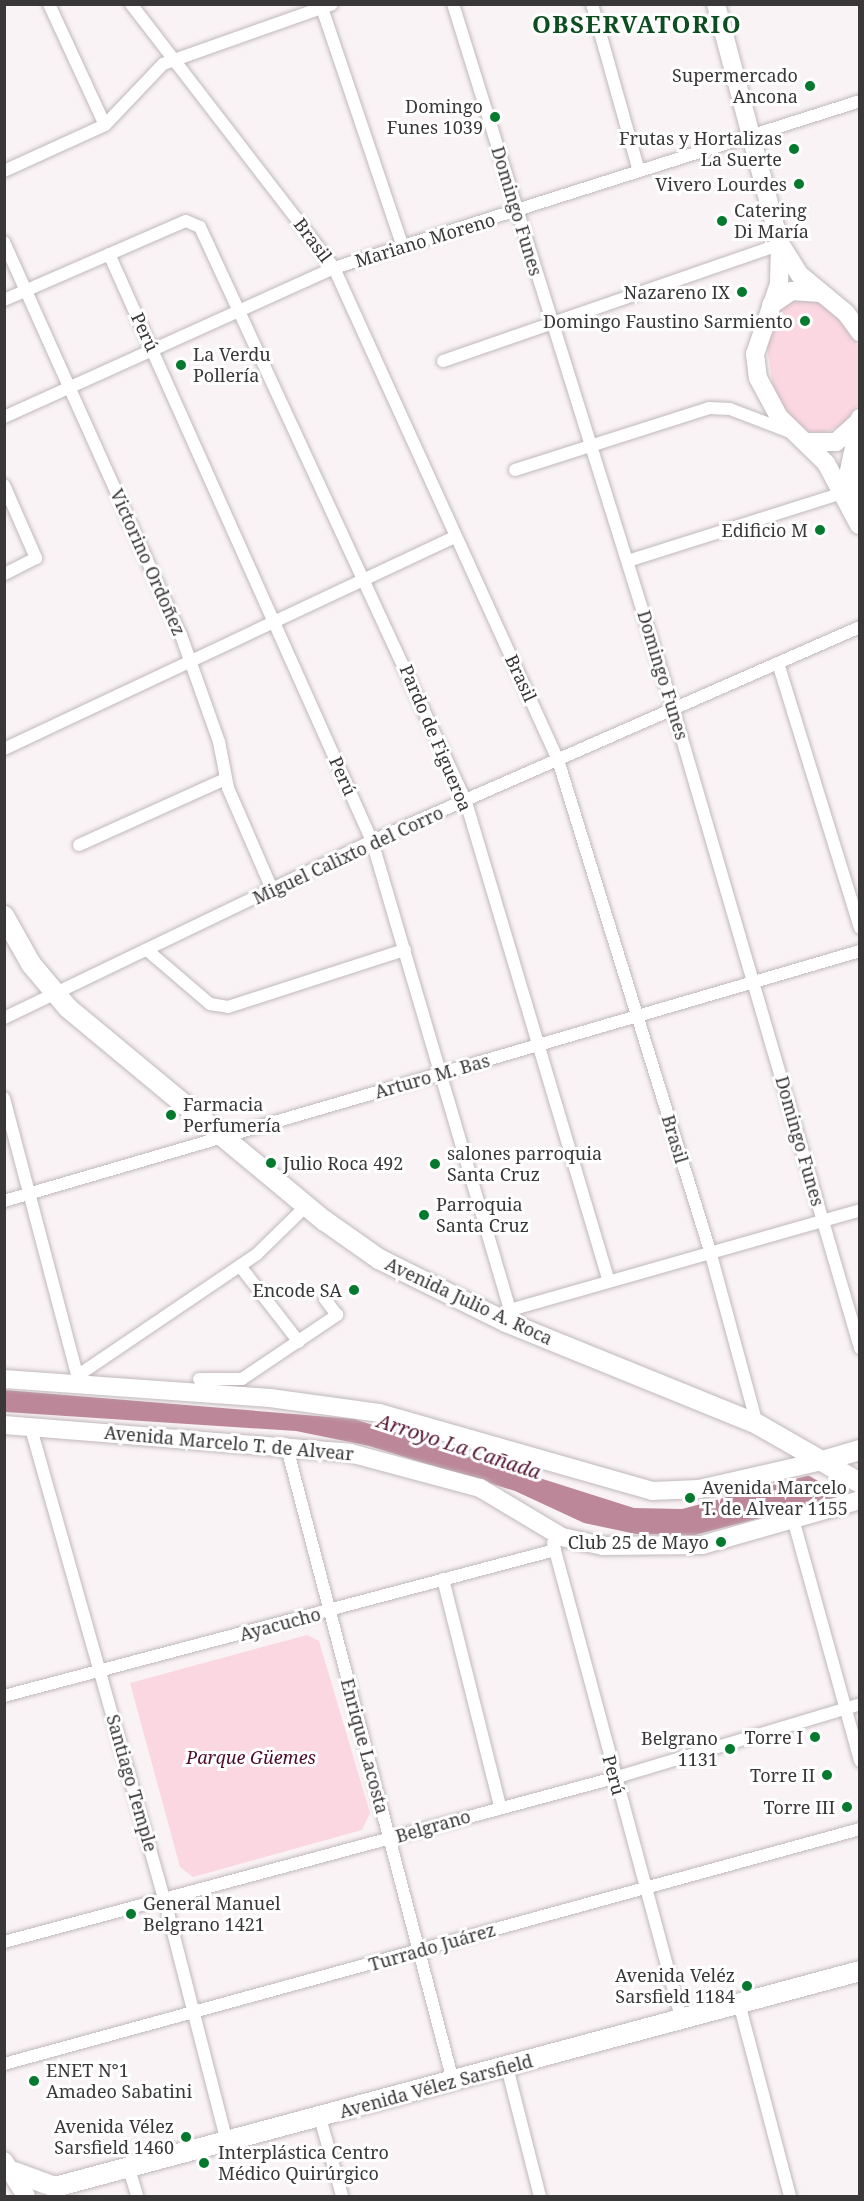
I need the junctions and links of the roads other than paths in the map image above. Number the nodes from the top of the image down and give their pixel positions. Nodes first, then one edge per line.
1 (49, 4) edge
2 (131, 4) edge
3 (453, 4) edge
4 (592, 4) edge
5 (716, 4) edge
6 (327, 6) edge
7 (172, 60) junction
8 (860, 101) edge
9 (105, 125) junction
10 (752, 135) junction
11 (4, 171) edge
12 (639, 171) junction
13 (516, 211) junction
14 (4, 242) edge
15 (780, 243) junction
16 (403, 248) junction
17 (109, 254) junction
18 (334, 268) junction
19 (26, 290) junction
20 (820, 293) junction
21 (4, 300) edge
22 (771, 305) junction
23 (240, 310) junction
24 (553, 327) junction
25 (860, 332) edge
26 (153, 350) junction
27 (443, 361) dead end
28 (70, 387) junction
29 (4, 417) edge
30 (859, 420) edge
31 (802, 438) junction
32 (590, 444) junction
33 (515, 470) dead end
34 (4, 485) edge
35 (843, 493) junction
36 (859, 527) edge
37 (455, 537) junction
38 (628, 561) junction
39 (4, 574) edge
40 (366, 579) junction
41 (275, 622) junction
42 (860, 627) edge
43 (190, 661) junction
44 (778, 663) junction
45 (673, 708) junction
46 (4, 749) edge
47 (558, 760) junction
48 (225, 779) junction
49 (466, 802) junction
50 (372, 841) junction
51 (79, 845) dead end
52 (272, 889) junction
53 (4, 916) edge
54 (860, 928) edge
55 (147, 950) junction
56 (405, 950) junction
57 (860, 951) edge
58 (755, 981) junction
59 (53, 993) junction
60 (637, 1017) junction
61 (4, 1018) edge
62 (541, 1046) junction
63 (441, 1072) junction
64 (4, 1098) edge
65 (224, 1137) junction
66 (30, 1194) junction
67 (4, 1201) edge
68 (306, 1206) junction
69 (860, 1210) edge
70 (822, 1222) junction
71 (710, 1251) junction
72 (240, 1266) junction
73 (609, 1281) junction
74 (325, 1299) dead end
75 (508, 1316) junction
76 (299, 1342) junction
77 (860, 1348) edge
78 (4, 1379) edge
79 (199, 1379) dead end
80 (80, 1380) junction
81 (757, 1424) junction
82 (4, 1425) edge
83 (30, 1425) junction
84 (286, 1444) junction
85 (860, 1450) edge
86 (822, 1461) junction
87 (860, 1484) edge
88 (860, 1500) edge
89 (794, 1519) junction
90 (549, 1530) junction
91 (555, 1550) junction
92 (443, 1579) junction
93 (329, 1611) junction
94 (101, 1672) junction
95 (4, 1696) edge
96 (860, 1704) edge
97 (845, 1708) junction
98 (860, 1761) edge
99 (614, 1778) junction
100 (500, 1806) junction
101 (860, 1829) edge
102 (389, 1838) junction
103 (644, 1889) junction
104 (164, 1897) junction
105 (4, 1942) edge
106 (418, 1950) junction
107 (860, 1971) edge
108 (739, 2003) junction
109 (193, 2016) junction
110 (681, 2018) junction
111 (4, 2064) edge
112 (507, 2067) junction
113 (453, 2081) junction
114 (320, 2118) junction
115 (226, 2143) junction
116 (9, 2166) edge
117 (129, 2169) junction
118 (26, 2196) edge
119 (138, 2196) edge
120 (342, 2196) edge
121 (540, 2196) edge
122 (790, 2196) edge

1 - 9 street
2 - 7 street, Brasil
3 - 13 street, Domingo Funes
4 - 12 street
5 - 10 main road
6 - 7 street
6 - 16 street
7 - 9 street
7 - 18 street, Brasil
8 - 10 street, Mariano Moreno
9 - 11 street
10 - 12 street, Mariano Moreno
10 - 15 main road
12 - 13 street, Mariano Moreno
13 - 16 street, Mariano Moreno
13 - 24 street, Domingo Funes
14 - 19 street, Victorino Ordoñez
15 - 20 main road
15 - 22 main road
15 - 24 street
16 - 18 street, Mariano Moreno
17 - 19 street
17 - 23 street, Pardo de Figueroa
17 - 26 street, Perú
18 - 23 street, Mariano Moreno
18 - 37 street, Brasil
19 - 21 street
19 - 28 street, Victorino Ordoñez
20 - 22 main road
20 - 25 main road
22 - 31 main road
23 - 26 street, Mariano Moreno
23 - 40 street, Pardo de Figueroa
24 - 27 street
24 - 32 street, Domingo Funes
26 - 28 street, Mariano Moreno
26 - 41 street, Perú
28 - 29 street, Mariano Moreno
28 - 43 street, Victorino Ordoñez
30 - 31 main road
30 - 36 main road
31 - 32 street
31 - 35 main road
32 - 33 street
32 - 38 street, Domingo Funes
34 - 39 street
35 - 36 main road
35 - 38 street
37 - 40 street
37 - 47 street, Brasil
38 - 45 street, Domingo Funes
40 - 41 street
40 - 49 street, Pardo de Figueroa
41 - 43 street
41 - 50 street, Perú
42 - 44 street, Miguel Calixto del Corro
43 - 46 street
43 - 48 street, Victorino Ordoñez
44 - 45 street, Miguel Calixto del Corro
44 - 54 street
45 - 47 street, Miguel Calixto del Corro
45 - 58 street, Domingo Funes
47 - 49 street, Miguel Calixto del Corro
47 - 60 street, Brasil
48 - 51 street
48 - 52 street, Victorino Ordoñez
49 - 50 street, Miguel Calixto del Corro
49 - 62 street, Pardo de Figueroa
50 - 52 street, Miguel Calixto del Corro
50 - 56 street, Perú
52 - 55 street, Miguel Calixto del Corro
53 - 59 main road, Avenida Julio A. Roca
55 - 56 street
55 - 59 street, Miguel Calixto del Corro
56 - 63 street, Perú
57 - 58 street, Arturo M. Bas
58 - 60 street, Arturo M. Bas
58 - 70 street, Domingo Funes
59 - 61 street, Miguel Calixto del Corro
59 - 65 main road, Avenida Julio A. Roca
60 - 62 street, Arturo M. Bas
60 - 71 street, Brasil
62 - 63 street, Arturo M. Bas
62 - 73 street, Pardo de Figueroa
63 - 65 street, Arturo M. Bas
63 - 75 street, Perú
64 - 66 street
65 - 66 street, Arturo M. Bas
65 - 68 main road, Avenida Julio A. Roca
66 - 67 street, Arturo M. Bas
66 - 80 street
68 - 72 street
68 - 75 main road, Avenida Julio A. Roca
69 - 70 street
70 - 71 street
70 - 77 street, Domingo Funes
71 - 73 street
71 - 81 street, Brasil
72 - 76 street
72 - 80 street
73 - 75 street
74 - 76 street
75 - 81 main road, Avenida Julio A. Roca
76 - 79 street
78 - 80 main road
80 - 86 main road
81 - 86 main road, Avenida Julio A. Roca
82 - 83 main road, Avenida Marcelo T. de Alvear
83 - 84 main road, Avenida Marcelo T. de Alvear
83 - 94 street, Santiago Temple
84 - 90 main road, Avenida Marcelo T. de Alvear
84 - 93 street, Enrique Lacosta
85 - 86 main road
86 - 87 main road, Avenida Julio A. Roca
88 - 89 main road, Avenida Marcelo T. de Alvear
89 - 90 main road, Avenida Marcelo T. de Alvear
89 - 97 street
90 - 91 street, Perú
91 - 92 street, Ayacucho
91 - 99 street, Perú
92 - 93 street, Ayacucho
92 - 100 street
93 - 94 street, Ayacucho
93 - 102 street, Enrique Lacosta
94 - 95 street, Ayacucho
94 - 104 street, Santiago Temple
96 - 97 street, Belgrano
97 - 98 street
97 - 99 street, Belgrano
99 - 100 street, Belgrano
99 - 103 street, Perú
100 - 102 street, Belgrano
101 - 103 street, Turrado Juárez
102 - 104 street, Belgrano
102 - 106 street, Enrique Lacosta
103 - 106 street, Turrado Juárez
103 - 110 street, Perú
104 - 105 street, Belgrano
104 - 109 street, Santiago Temple
106 - 109 street, Turrado Juárez
106 - 113 street, Enrique Lacosta
107 - 108 main road, Avenida Vélez Sarsfield
108 - 110 main road, Avenida Vélez Sarsfield
108 - 122 street
109 - 111 street, Turrado Juárez
109 - 115 street, Santiago Temple
110 - 112 main road, Avenida Vélez Sarsfield
112 - 113 main road, Avenida Vélez Sarsfield
112 - 121 street
113 - 114 main road, Avenida Vélez Sarsfield
114 - 115 main road, Avenida Vélez Sarsfield
114 - 120 street
115 - 117 main road, Avenida Vélez Sarsfield
116 - 117 main road, Avenida Vélez Sarsfield
116 - 118 main road
117 - 119 street

